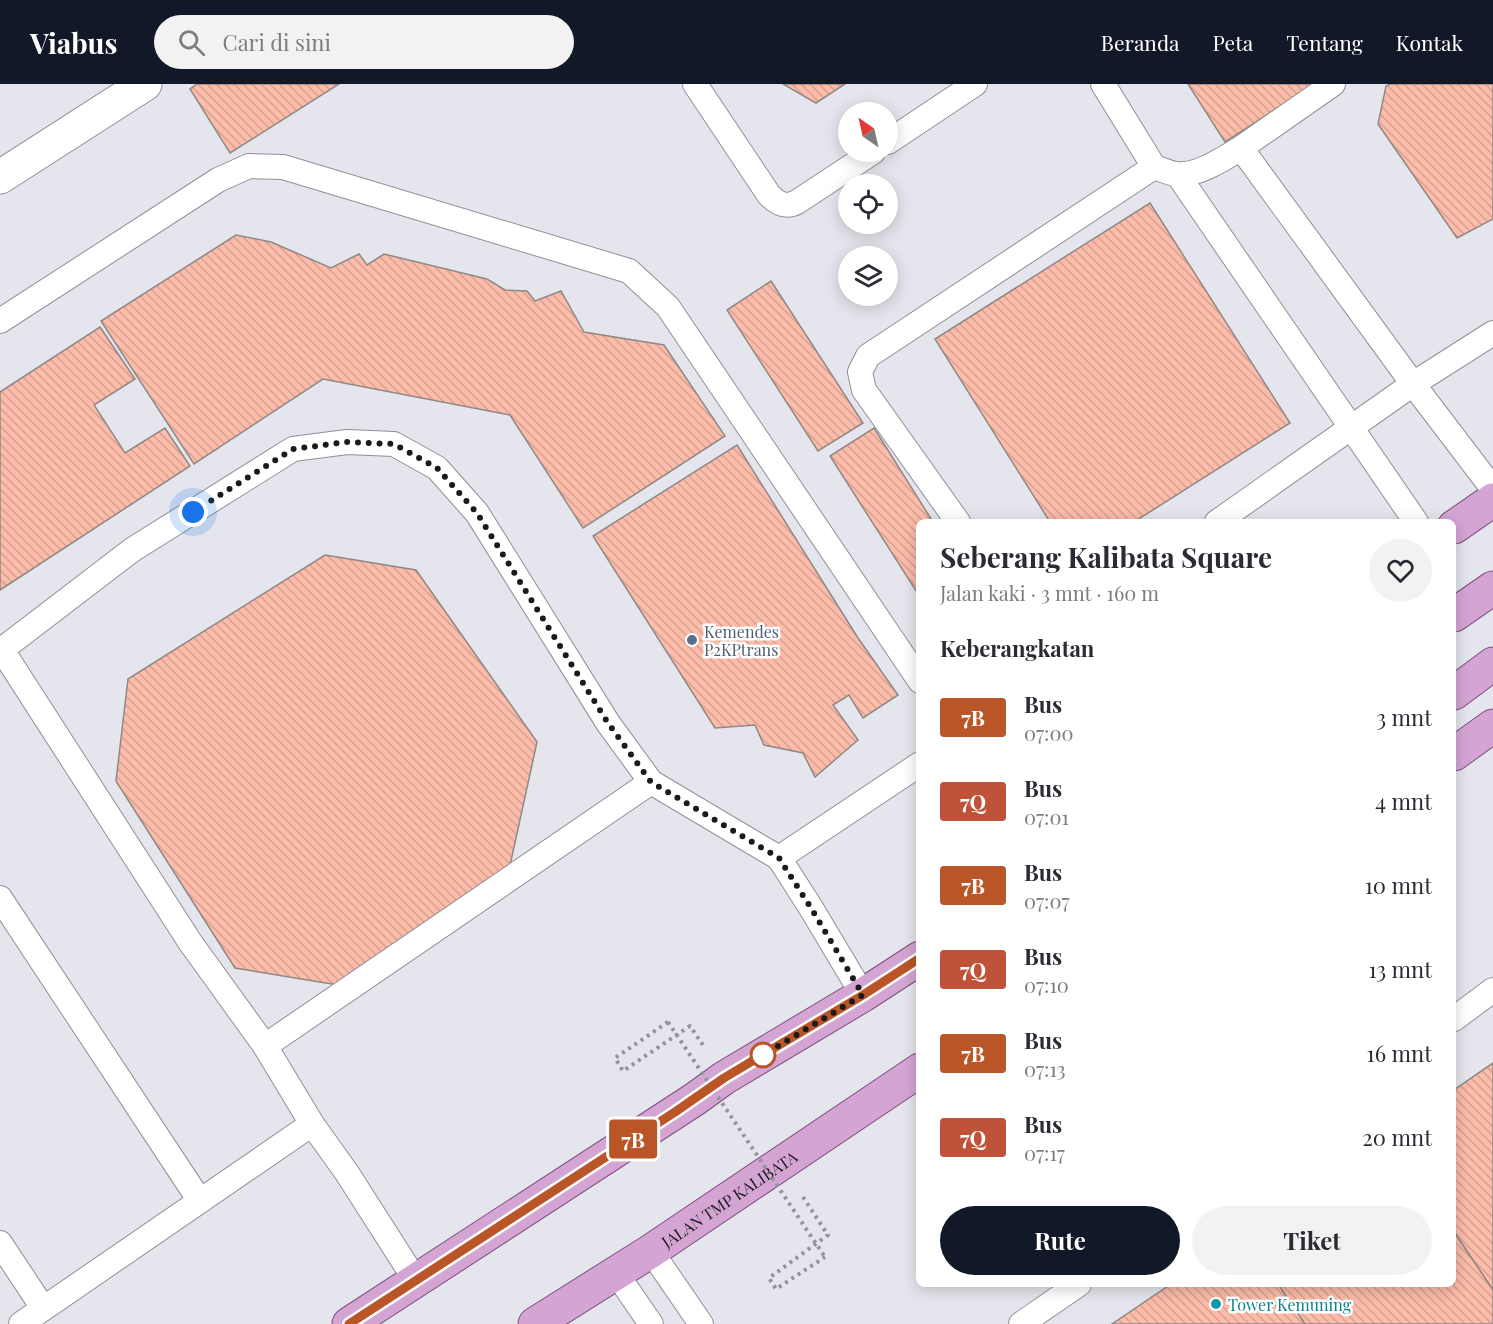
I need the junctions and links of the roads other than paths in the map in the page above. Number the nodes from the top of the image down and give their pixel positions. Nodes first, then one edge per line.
1 (145, 84) edge
2 (695, 84) edge
3 (975, 84) edge
4 (1103, 84) edge
5 (1333, 84) edge
6 (898, 135) edge
7 (1241, 148) junction
8 (858, 162) edge
9 (1154, 167) junction
10 (1178, 175) junction
11 (0, 177) edge
12 (0, 321) edge
13 (1493, 333) edge
14 (1413, 384) junction
15 (1352, 427) junction
16 (1493, 489) edge
17 (1493, 500) edge
18 (956, 519) edge
19 (1221, 519) edge
20 (1414, 519) edge
21 (1456, 526) edge
22 (1493, 588) edge
23 (1456, 614) edge
24 (1, 651) edge
25 (1493, 664) edge
26 (916, 675) edge
27 (1456, 692) edge
28 (1493, 726) edge
29 (1456, 753) edge
30 (916, 767) edge
31 (651, 782) junction
32 (779, 858) junction
33 (0, 898) edge
34 (916, 961) edge
35 (1493, 990) edge
36 (863, 995) junction
37 (1456, 1017) edge
38 (265, 1046) junction
39 (916, 1073) edge
40 (312, 1124) junction
41 (200, 1202) junction
42 (0, 1243) edge
43 (651, 1251) junction
44 (616, 1273) junction
45 (416, 1281) junction
46 (1075, 1287) edge
47 (43, 1308) junction
48 (21, 1324) edge
49 (349, 1324) edge
50 (535, 1324) edge
51 (651, 1324) edge
52 (701, 1324) edge
53 (1021, 1324) edge

1 - 11 street
2 - 8 lane
3 - 6 lane
4 - 9 lane
5 - 7 lane
7 - 10 lane
7 - 14 lane
9 - 10 lane
9 - 18 lane
10 - 15 lane
12 - 26 lane
13 - 14 lane
14 - 15 lane
14 - 16 lane
15 - 19 lane
15 - 20 lane
17 - 21 main road
22 - 23 main road
24 - 31 lane
24 - 38 lane
25 - 27 main road
28 - 29 main road
30 - 32 lane
31 - 32 lane
31 - 38 lane
32 - 36 lane
33 - 41 lane
34 - 36 main road
35 - 37 lane
36 - 45 main road
38 - 40 lane
39 - 43 main road, JALAN TMP KALIBATA
40 - 41 lane
40 - 45 lane
41 - 47 lane
42 - 47 lane
43 - 44 main road, JALAN TMP KALIBATA
43 - 52 lane
44 - 50 main road, JALAN TMP KALIBATA
44 - 51 lane
45 - 49 main road
46 - 53 lane
47 - 48 lane

